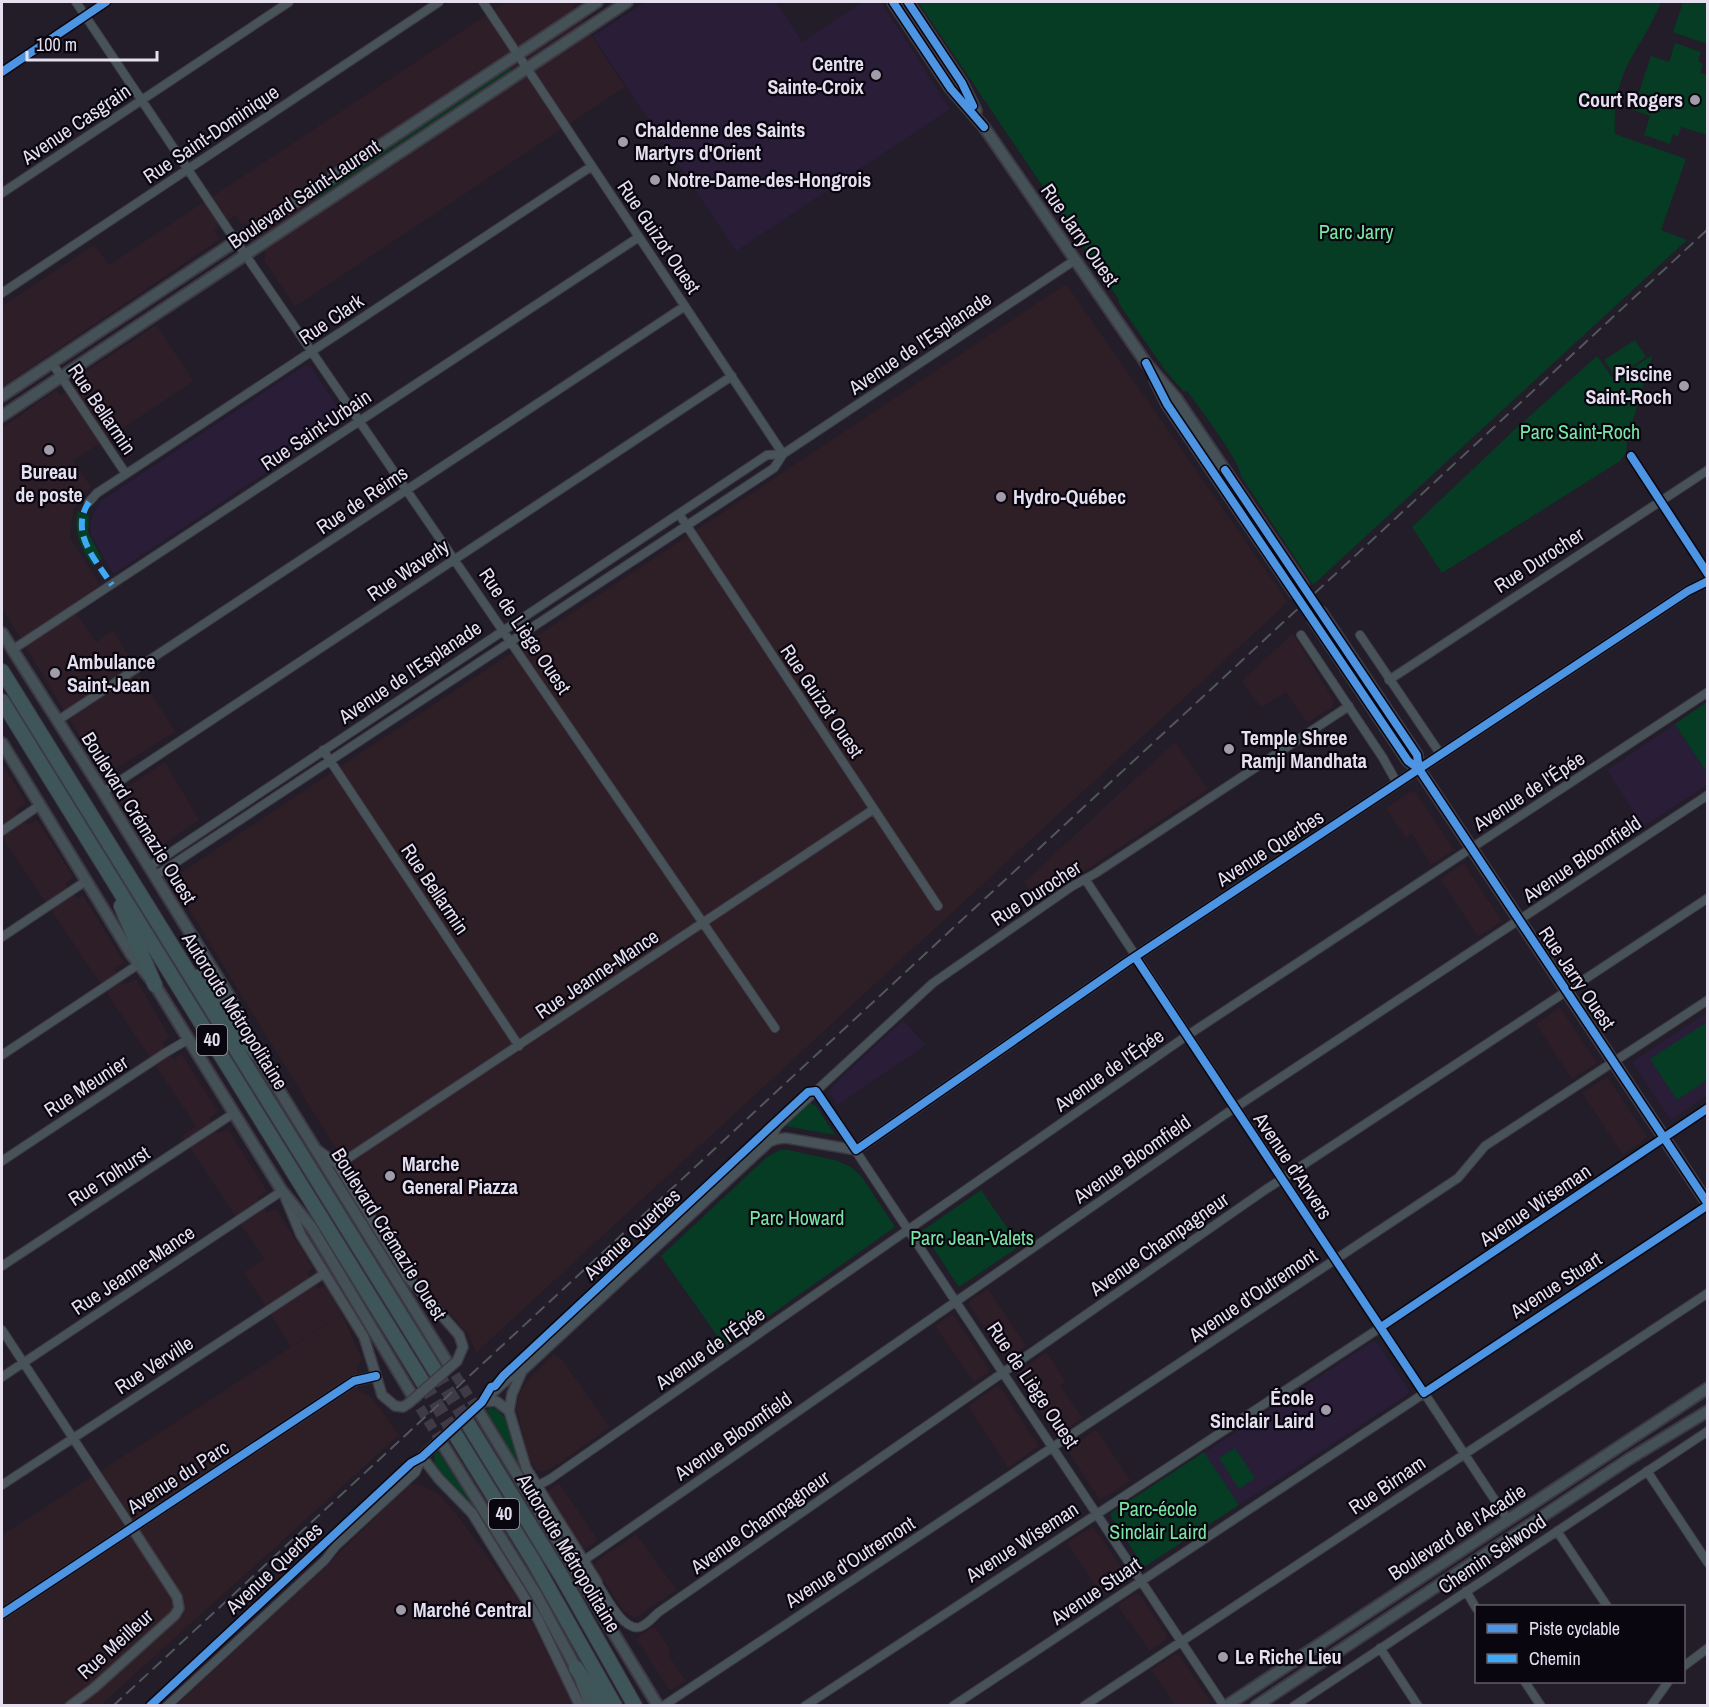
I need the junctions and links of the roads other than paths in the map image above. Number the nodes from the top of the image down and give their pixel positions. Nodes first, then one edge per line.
1 (76, 2) edge
2 (106, 2) edge
3 (289, 2) edge
4 (439, 2) edge
5 (483, 2) edge
6 (597, 2) edge
7 (627, 2) edge
8 (893, 2) edge
9 (908, 2) edge
10 (86, 16) junction
11 (518, 54) junction
12 (527, 68) junction
13 (2, 72) edge
14 (141, 100) junction
15 (984, 127) junction
16 (592, 166) junction
17 (188, 169) junction
18 (2, 193) edge
19 (639, 237) junction
20 (235, 240) junction
21 (245, 255) junction
22 (1075, 260) junction
23 (2, 293) edge
24 (684, 306) junction
25 (312, 352) junction
26 (52, 363) junction
27 (61, 376) junction
28 (732, 376) junction
29 (2, 396) edge
30 (2, 416) edge
31 (359, 421) junction
32 (783, 454) junction
33 (1630, 456) dead end
34 (1707, 470) edge
35 (126, 474) junction
36 (406, 490) junction
37 (1659, 501) junction
38 (89, 502) dead end
39 (679, 514) junction
40 (686, 526) junction
41 (454, 559) junction
42 (1707, 574) edge
43 (1707, 581) edge
44 (1299, 589) tunnel mouth
45 (1317, 616) tunnel mouth
46 (503, 631) junction
47 (2, 633) edge
48 (1301, 635) dead end
49 (1360, 635) dead end
50 (510, 642) junction
51 (12, 650) junction
52 (2, 671) edge
53 (1389, 680) junction
54 (1707, 692) edge
55 (2, 701) edge
56 (1348, 706) junction
57 (57, 721) junction
58 (2, 743) edge
59 (323, 750) junction
60 (1441, 755) junction
61 (330, 760) junction
62 (1419, 769) junction
63 (1397, 783) junction
64 (103, 792) junction
65 (1707, 795) edge
66 (40, 806) junction
67 (874, 809) junction
68 (2, 831) edge
69 (1472, 848) junction
70 (99, 858) junction
71 (152, 871) junction
72 (1085, 879) junction
73 (86, 881) junction
74 (140, 894) junction
75 (1707, 898) edge
76 (939, 906) dead end
77 (1520, 921) junction
78 (704, 923) junction
79 (2, 937) edge
80 (1135, 957) junction
81 (139, 964) junction
82 (155, 985) junction
83 (1567, 991) junction
84 (1707, 1000) edge
85 (775, 1028) dead end
86 (1187, 1036) junction
87 (189, 1040) junction
88 (519, 1046) junction
89 (256, 1053) junction
90 (2, 1055) edge
91 (1613, 1062) junction
92 (816, 1091) junction
93 (1235, 1108) junction
94 (1707, 1108) edge
95 (234, 1113) junction
96 (1664, 1139) junction
97 (769, 1142) junction
98 (315, 1149) junction
99 (856, 1150) junction
100 (2, 1161) edge
101 (338, 1165) junction
102 (1282, 1179) junction
103 (282, 1191) junction
104 (1707, 1205) edge
105 (908, 1230) junction
106 (1336, 1260) junction
107 (2, 1266) edge
108 (325, 1273) junction
109 (1707, 1293) edge
110 (956, 1301) junction
111 (1381, 1327) junction
112 (2, 1330) edge
113 (452, 1361) junction
114 (23, 1363) junction
115 (522, 1371) junction
116 (436, 1372) tunnel mouth
117 (1003, 1372) junction
118 (376, 1376) junction
119 (2, 1377) edge
120 (424, 1384) tunnel mouth
121 (1707, 1388) edge
122 (1424, 1393) junction
123 (410, 1399) junction
124 (480, 1407) junction
125 (509, 1411) junction
126 (1707, 1411) edge
127 (467, 1422) tunnel mouth
128 (1707, 1431) edge
129 (454, 1434) tunnel mouth
130 (73, 1438) junction
131 (439, 1445) junction
132 (1053, 1448) junction
133 (1464, 1454) junction
134 (422, 1457) junction
135 (1647, 1470) junction
136 (2, 1485) edge
137 (537, 1486) junction
138 (1096, 1513) junction
139 (1508, 1520) junction
140 (132, 1528) junction
141 (1557, 1531) junction
142 (583, 1560) junction
143 (1707, 1563) edge
144 (1141, 1580) junction
145 (597, 1582) junction
146 (1466, 1591) junction
147 (1606, 1605) edge
148 (1475, 1606) edge
149 (2, 1614) edge
150 (605, 1620) junction
151 (1181, 1641) junction
152 (1380, 1648) junction
153 (1707, 1648) edge
154 (1685, 1664) edge
155 (576, 1668) junction
156 (1527, 1683) edge
157 (1663, 1684) edge
158 (1294, 1705) edge
159 (70, 1706) edge
160 (167, 1706) edge
161 (580, 1706) edge
162 (590, 1706) edge
163 (602, 1706) edge
164 (615, 1706) edge
165 (635, 1706) edge
166 (658, 1706) edge
167 (663, 1706) edge
168 (805, 1706) edge
169 (953, 1706) edge
170 (1084, 1706) edge
171 (1225, 1706) edge
172 (1256, 1706) edge
173 (1418, 1706) edge
174 (1541, 1706) edge
175 (1651, 1706) edge

1 - 10 street, Rue de Liège Ouest
2 - 10 street
3 - 14 street, Avenue Casgrain
4 - 17 street, Rue Saint-Dominique
5 - 11 street, Rue Guizot Ouest
6 - 11 main road, Boulevard Saint-Laurent
7 - 12 main road, Boulevard Saint-Laurent
8 - 15 main road, Rue Jarry Ouest
9 - 15 main road, Rue Jarry Ouest
10 - 13 street
10 - 14 street, Rue de Liège Ouest
11 - 12 street, Rue Guizot Ouest
11 - 20 main road, Boulevard Saint-Laurent
12 - 16 street, Rue Guizot Ouest
12 - 21 main road, Boulevard Saint-Laurent
14 - 17 street, Rue de Liège Ouest
14 - 18 street, Avenue Casgrain
15 - 22 main road, Rue Jarry Ouest
16 - 19 street, Rue Guizot Ouest
16 - 25 street, Rue Clark
17 - 20 street, Rue de Liège Ouest
17 - 23 street, Rue Saint-Dominique
19 - 24 street, Rue Guizot Ouest
19 - 31 street, Rue Saint-Urbain
20 - 21 street, Rue de Liège Ouest
20 - 26 main road, Boulevard Saint-Laurent
21 - 25 street, Rue de Liège Ouest
21 - 27 main road, Boulevard Saint-Laurent
22 - 32 street, Avenue de l'Esplanade
22 - 44 main road, Rue Jarry Ouest
24 - 28 street, Rue Guizot Ouest
24 - 36 street, Rue de Reims
25 - 31 street, Rue de Liège Ouest
25 - 35 street, Rue Clark
26 - 27 street, Rue Bellarmin
26 - 29 main road, Boulevard Saint-Laurent
27 - 30 main road, Boulevard Saint-Laurent
27 - 35 street, Rue Bellarmin
28 - 32 street, Rue Guizot Ouest
28 - 41 street, Rue Waverly
31 - 36 street, Rue de Liège Ouest
31 - 51 street, Rue Saint-Urbain
32 - 39 street, Avenue de l'Esplanade
32 - 40 street, Avenue de l'Esplanade
33 - 37 street
34 - 37 street, Rue Durocher
35 - 38 street, Rue Clark
36 - 41 street, Rue de Liège Ouest
36 - 57 street, Rue de Reims
37 - 42 street
37 - 53 street, Rue Durocher
39 - 40 street, Rue Guizot Ouest
39 - 46 street, Avenue de l'Esplanade
40 - 50 street, Avenue de l'Esplanade
40 - 67 street, Rue Guizot Ouest
41 - 46 street, Rue de Liège Ouest
41 - 64 street, Rue Waverly
43 - 60 street, Avenue Querbes
45 - 62 main road, Rue Jarry Ouest
46 - 50 street, Rue de Liège Ouest
46 - 59 street, Avenue de l'Esplanade
47 - 51 main road, Boulevard Crémazie Ouest
48 - 56 street
49 - 53 street
50 - 61 street, Avenue de l'Esplanade
50 - 78 street, Rue de Liège Ouest
51 - 57 main road, Boulevard Crémazie Ouest
52 - 74 highway, Autoroute Métropolitaine / 40
53 - 60 street
54 - 69 street, Avenue de l'Épée
55 - 70 highway, Autoroute Métropolitaine / 40
56 - 63 street
56 - 72 street, Rue Durocher
57 - 64 main road, Boulevard Crémazie Ouest
58 - 66 main road
59 - 61 street, Rue Bellarmin
59 - 71 street, Avenue de l'Esplanade
60 - 62 street, Avenue Querbes
61 - 71 street, Avenue de l'Esplanade
61 - 88 street, Rue Bellarmin
62 - 63 street, Avenue Querbes
62 - 69 main road, Rue Jarry Ouest
63 - 80 street, Avenue Querbes
64 - 71 main road, Boulevard Crémazie Ouest
65 - 77 street, Avenue Bloomfield
66 - 68 street
66 - 73 main road
67 - 76 street, Rue Guizot Ouest
67 - 78 street, Rue Jeanne-Mance
69 - 77 main road, Rue Jarry Ouest
69 - 86 street, Avenue de l'Épée
70 - 82 highway
70 - 120 highway, Autoroute Métropolitaine / 40
71 - 89 main road, Boulevard Crémazie Ouest
72 - 80 street, Avenue d'Anvers
72 - 92 street, Rue Durocher
73 - 79 street
73 - 81 main road
74 - 89 highway
74 - 116 highway, Autoroute Métropolitaine / 40
75 - 83 street, Avenue Champagneur
77 - 83 main road, Rue Jarry Ouest
77 - 93 street, Avenue Bloomfield
78 - 85 street, Rue de Liège Ouest
78 - 88 street, Rue Jeanne-Mance
80 - 86 street, Avenue d'Anvers
80 - 99 street, Avenue Querbes
81 - 82 main road
81 - 90 street
82 - 87 main road
83 - 91 main road, Rue Jarry Ouest
83 - 102 street, Avenue Champagneur
84 - 91 street, Avenue d'Outremont
86 - 93 street, Avenue d'Anvers
86 - 105 street, Avenue de l'Épée
87 - 95 main road
87 - 100 street, Rue Meunier
88 - 101 street, Rue Jeanne-Mance
89 - 98 main road, Boulevard Crémazie Ouest
91 - 96 main road, Rue Jarry Ouest
91 - 106 street, Avenue d'Outremont
92 - 97 street, Rue Durocher
92 - 99 street, Rue de Liège Ouest
93 - 102 street, Avenue d'Anvers
93 - 110 street, Avenue Bloomfield
94 - 96 street, Avenue Wiseman
95 - 103 main road
95 - 107 street, Rue Tolhurst
96 - 104 main road, Rue Jarry Ouest
96 - 111 street, Avenue Wiseman
97 - 99 street
97 - 115 street, Avenue Querbes
98 - 101 street
98 - 113 main road, Boulevard Crémazie Ouest
99 - 105 street, Rue de Liège Ouest
101 - 113 street, Boulevard Crémazie Ouest
102 - 106 street, Avenue d'Anvers
102 - 117 street, Avenue Champagneur
103 - 108 street
103 - 114 street, Rue Jeanne-Mance
103 - 123 main road
104 - 122 street, Avenue Stuart
105 - 110 street, Rue de Liège Ouest
105 - 137 street, Avenue de l'Épée
106 - 111 street, Avenue d'Anvers
106 - 132 street, Avenue d'Outremont
108 - 118 street
108 - 130 street, Rue Verville
109 - 133 street, Rue Birnam
110 - 117 street, Rue de Liège Ouest
110 - 142 street, Avenue Bloomfield
111 - 122 street, Avenue d'Anvers
111 - 138 street, Avenue Wiseman
112 - 114 street
113 - 123 street, bridge
114 - 119 street, Rue Jeanne-Mance
114 - 130 street
115 - 124 street, Avenue Querbes
115 - 125 street
117 - 132 street, Rue de Liège Ouest
117 - 145 street, Avenue Champagneur
118 - 123 street
118 - 140 street, Avenue du Parc
121 - 139 main road, Boulevard de l'Acadie
122 - 133 street, Avenue d'Anvers
122 - 144 street, Avenue Stuart
124 - 125 street
124 - 131 street, Avenue Querbes, bridge
124 - 150 main road
125 - 137 street
126 - 172 main road, Boulevard de l'Acadie
127 - 165 highway, Autoroute Métropolitaine / 40
128 - 135 street, Chemin Selwood
129 - 164 highway, Autoroute Métropolitaine / 40
130 - 136 street, Rue Verville
130 - 140 street
131 - 134 street, Avenue Querbes
131 - 155 main road
132 - 138 street, Rue de Liège Ouest
132 - 167 street, Avenue d'Outremont
133 - 139 street, Avenue d'Anvers
133 - 151 street, Rue Birnam
134 - 160 street, Avenue Querbes
134 - 161 street
135 - 141 street, Chemin Selwood
135 - 143 street
137 - 142 street
138 - 144 street, Rue de Liège Ouest
138 - 168 street, Avenue Wiseman
139 - 171 main road, Boulevard de l'Acadie
140 - 149 street, Avenue du Parc
140 - 159 street, Rue Meilleur
141 - 146 street, Chemin Selwood
141 - 147 street
142 - 145 street
144 - 151 street, Rue de Liège Ouest
144 - 169 street, Avenue Stuart
145 - 150 street
146 - 148 street
146 - 152 street, Chemin Selwood
150 - 166 main road
151 - 170 street, Rue Birnam
151 - 171 street, Rue de Liège Ouest
152 - 158 street, Chemin Selwood
152 - 173 street
153 - 154 street
155 - 162 main road
155 - 163 highway
156 - 174 street
157 - 175 street

